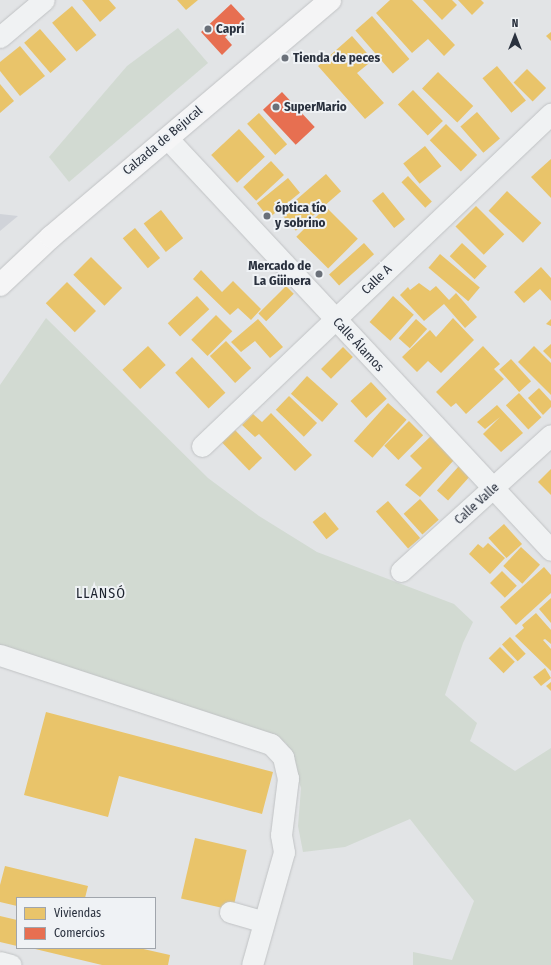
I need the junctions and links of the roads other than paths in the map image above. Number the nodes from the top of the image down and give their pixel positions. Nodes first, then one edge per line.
1 (44, 0) edge
2 (324, 2) edge
3 (0, 38) edge
4 (551, 114) edge
5 (166, 138) junction
6 (0, 285) edge
7 (335, 321) junction
8 (551, 435) edge
9 (202, 446) dead end
10 (494, 489) junction
11 (551, 550) edge
12 (401, 571) dead end
13 (0, 655) edge
14 (230, 912) dead end
15 (264, 922) junction
16 (0, 962) edge
17 (10, 965) edge
18 (252, 965) edge

1 - 3 street
2 - 5 main road, Calzada de Bejucal
4 - 7 street, Calle A
5 - 6 main road, Calzada de Bejucal
5 - 7 street, Calle Álamos
7 - 9 street, Calle A
7 - 10 street, Calle Álamos
8 - 10 street, Calle Valle
10 - 11 street, Calle Álamos
10 - 12 street, Calle Valle
13 - 15 street
14 - 15 street
15 - 18 street
16 - 17 street

